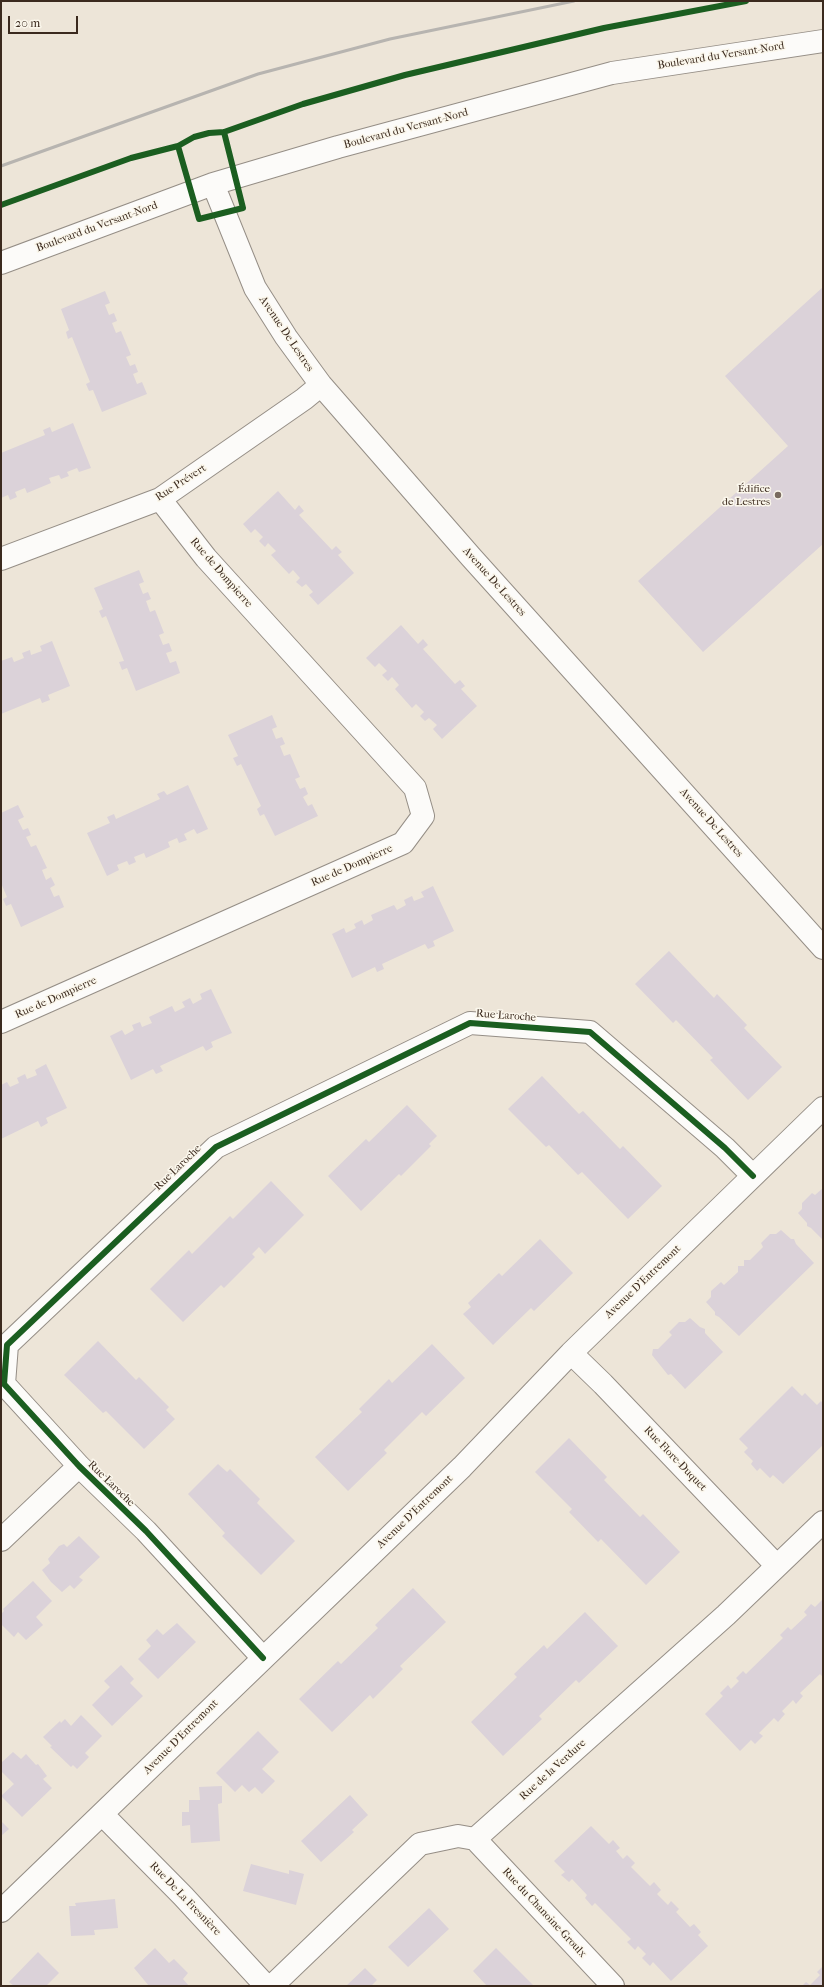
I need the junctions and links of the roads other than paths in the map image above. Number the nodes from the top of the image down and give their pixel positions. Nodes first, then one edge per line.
1 (823, 41) edge
2 (213, 184) junction
3 (1, 263) edge
4 (321, 385) junction
5 (160, 499) junction
6 (1, 559) edge
7 (823, 948) edge
8 (1, 1022) edge
9 (823, 1108) edge
10 (753, 1176) junction
11 (572, 1353) junction
12 (78, 1466) junction
13 (823, 1522) edge
14 (1, 1540) edge
15 (777, 1566) junction
16 (263, 1658) junction
17 (102, 1814) junction
18 (475, 1839) junction
19 (1, 1911) edge
20 (266, 1986) edge
21 (272, 1986) edge
22 (614, 1986) edge

1 - 2 street, Boulevard du Versant-Nord
2 - 3 street, Boulevard du Versant-Nord
2 - 4 street, Avenue De Lestres
4 - 5 street, Rue Prévert
4 - 7 street, Avenue De Lestres
5 - 6 street, Rue Prévert
5 - 8 street, Rue de Dompierre
9 - 10 street, Avenue D'Entremont
10 - 11 street, Avenue D'Entremont
10 - 12 street, Rue Laroche
11 - 15 street, Rue Flore-Duquet
11 - 16 street, Avenue D'Entremont
12 - 14 street
12 - 16 street, Rue Laroche
13 - 15 street, Rue de la Verdure
15 - 18 street, Rue de la Verdure
16 - 17 street, Avenue D'Entremont
17 - 19 street, Avenue D'Entremont
17 - 20 street, Rue De La Fresnière
18 - 21 street
18 - 22 street, Rue du Chanoine-Groulx

